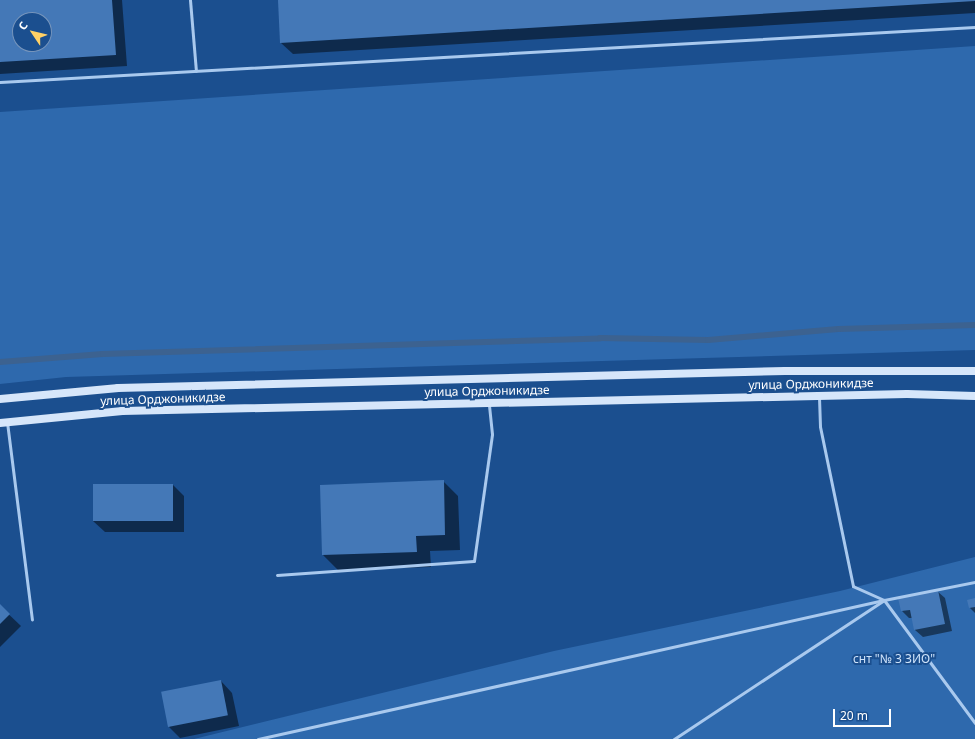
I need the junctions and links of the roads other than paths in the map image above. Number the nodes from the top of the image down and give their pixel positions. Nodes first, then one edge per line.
1 (190, 0) edge
2 (975, 27) edge
3 (196, 71) junction
4 (0, 82) edge
5 (975, 371) edge
6 (819, 396) junction
7 (975, 396) edge
8 (0, 399) edge
9 (489, 403) junction
10 (3, 423) edge
11 (277, 575) dead end
12 (975, 582) edge
13 (884, 600) junction
14 (32, 619) dead end
15 (975, 723) edge
16 (258, 739) edge
17 (674, 739) edge

1 - 3 lane
2 - 3 lane
3 - 4 lane
5 - 8 main road, улица Орджоникидзе
6 - 7 main road, улица Орджоникидзе
6 - 9 main road, улица Орджоникидзе
6 - 13 lane
9 - 10 main road, улица Орджоникидзе
9 - 11 lane
10 - 14 lane
12 - 13 lane
13 - 15 lane
13 - 16 lane
13 - 17 lane

